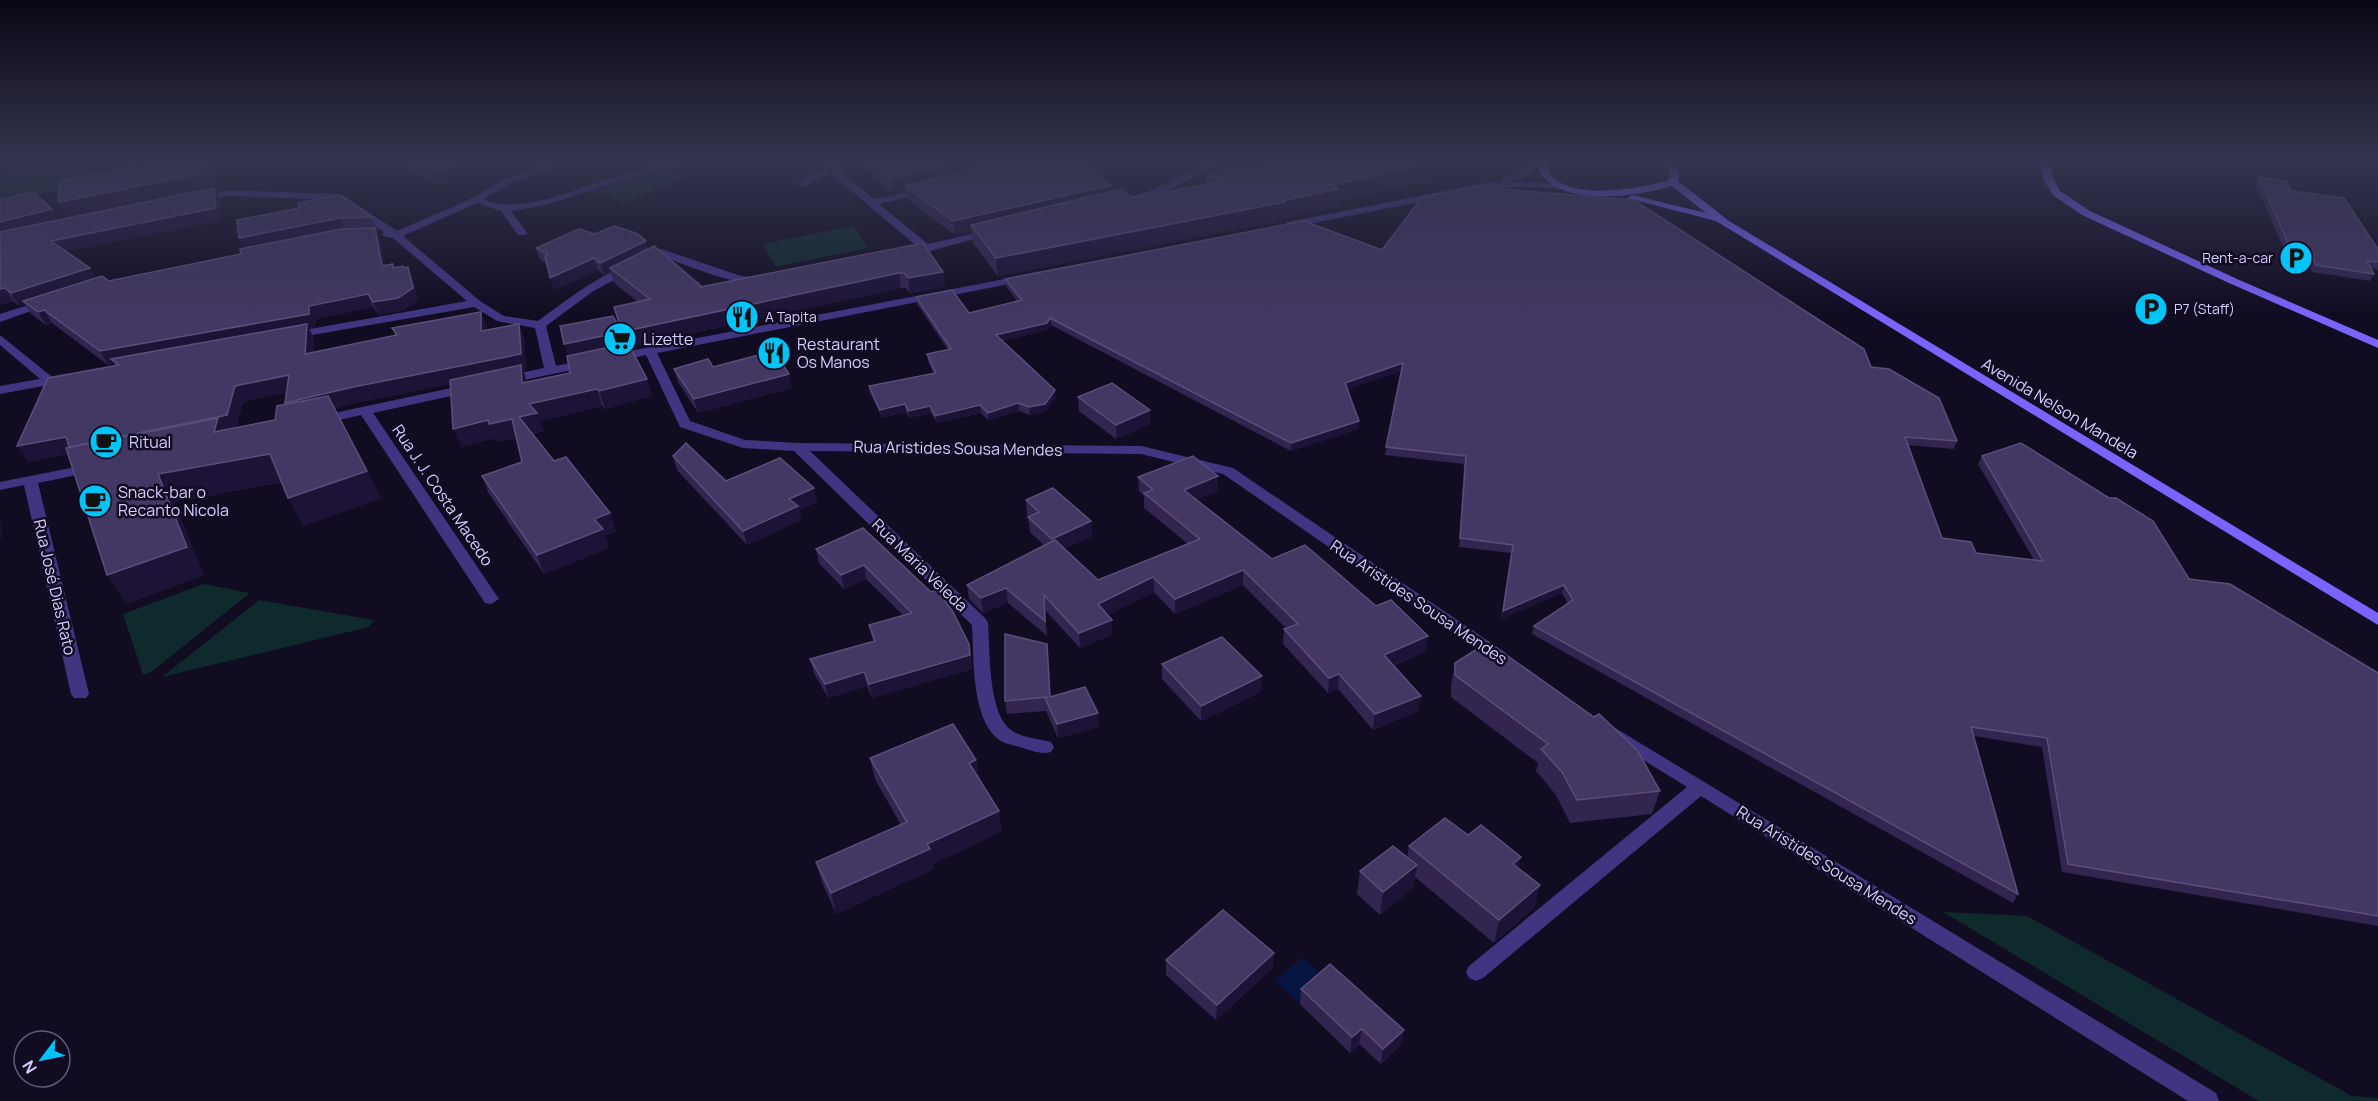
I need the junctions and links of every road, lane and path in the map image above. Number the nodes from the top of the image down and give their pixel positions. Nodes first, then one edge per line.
1 (363, 212) edge
2 (447, 212) edge
3 (507, 212) edge
4 (882, 212) edge
5 (1352, 212) edge
6 (1692, 212) edge
7 (1712, 212) edge
8 (2087, 212) edge
9 (1725, 223) junction
10 (1274, 228) edge
11 (1002, 231) edge
12 (522, 233) dead end
13 (373, 234) edge
14 (396, 235) junction
15 (927, 249) junction
16 (899, 254) edge
17 (1033, 277) edge
18 (767, 281) edge
19 (2233, 281) junction
20 (59, 298) edge
21 (476, 303) junction
22 (0, 318) edge
23 (540, 325) junction
24 (0, 339) edge
25 (280, 339) edge
26 (2378, 344) edge
27 (650, 351) junction
28 (2378, 354) edge
29 (551, 370) junction
30 (73, 377) edge
31 (50, 381) junction
32 (0, 390) edge
33 (365, 411) junction
34 (308, 423) edge
35 (798, 447) junction
36 (100, 466) edge
37 (30, 480) junction
38 (0, 486) edge
39 (491, 599) dead end
40 (2378, 620) edge
41 (1511, 665) edge
42 (80, 694) dead end
43 (1599, 725) edge
44 (1045, 747) dead end
45 (1700, 787) junction
46 (1476, 972) dead end
47 (2208, 1101) edge

1 - 14 street
2 - 14 street
3 - 12 street
4 - 15 street
5 - 10 street
6 - 9 street
7 - 9 street
8 - 19 street
9 - 40 street, Avenida Nelson Mandela
11 - 15 street
13 - 14 street
14 - 21 street
15 - 16 street
17 - 27 street
18 - 23 street
19 - 26 street
19 - 28 street
20 - 22 street
21 - 23 street
21 - 25 street
23 - 29 street
24 - 31 street
27 - 29 street
27 - 35 street, Rua Aristides Sousa Mendes
29 - 33 street
30 - 31 street
31 - 32 street
33 - 34 street
33 - 39 street, Rua J. J. Costa Macedo
35 - 41 street, Rua Aristides Sousa Mendes
35 - 44 street, Rua Maria Veleda
36 - 37 street
37 - 38 street
37 - 42 street, Rua José Dias Rato
43 - 45 street, Rua Aristides Sousa Mendes
45 - 46 street
45 - 47 street, Rua Aristides Sousa Mendes

